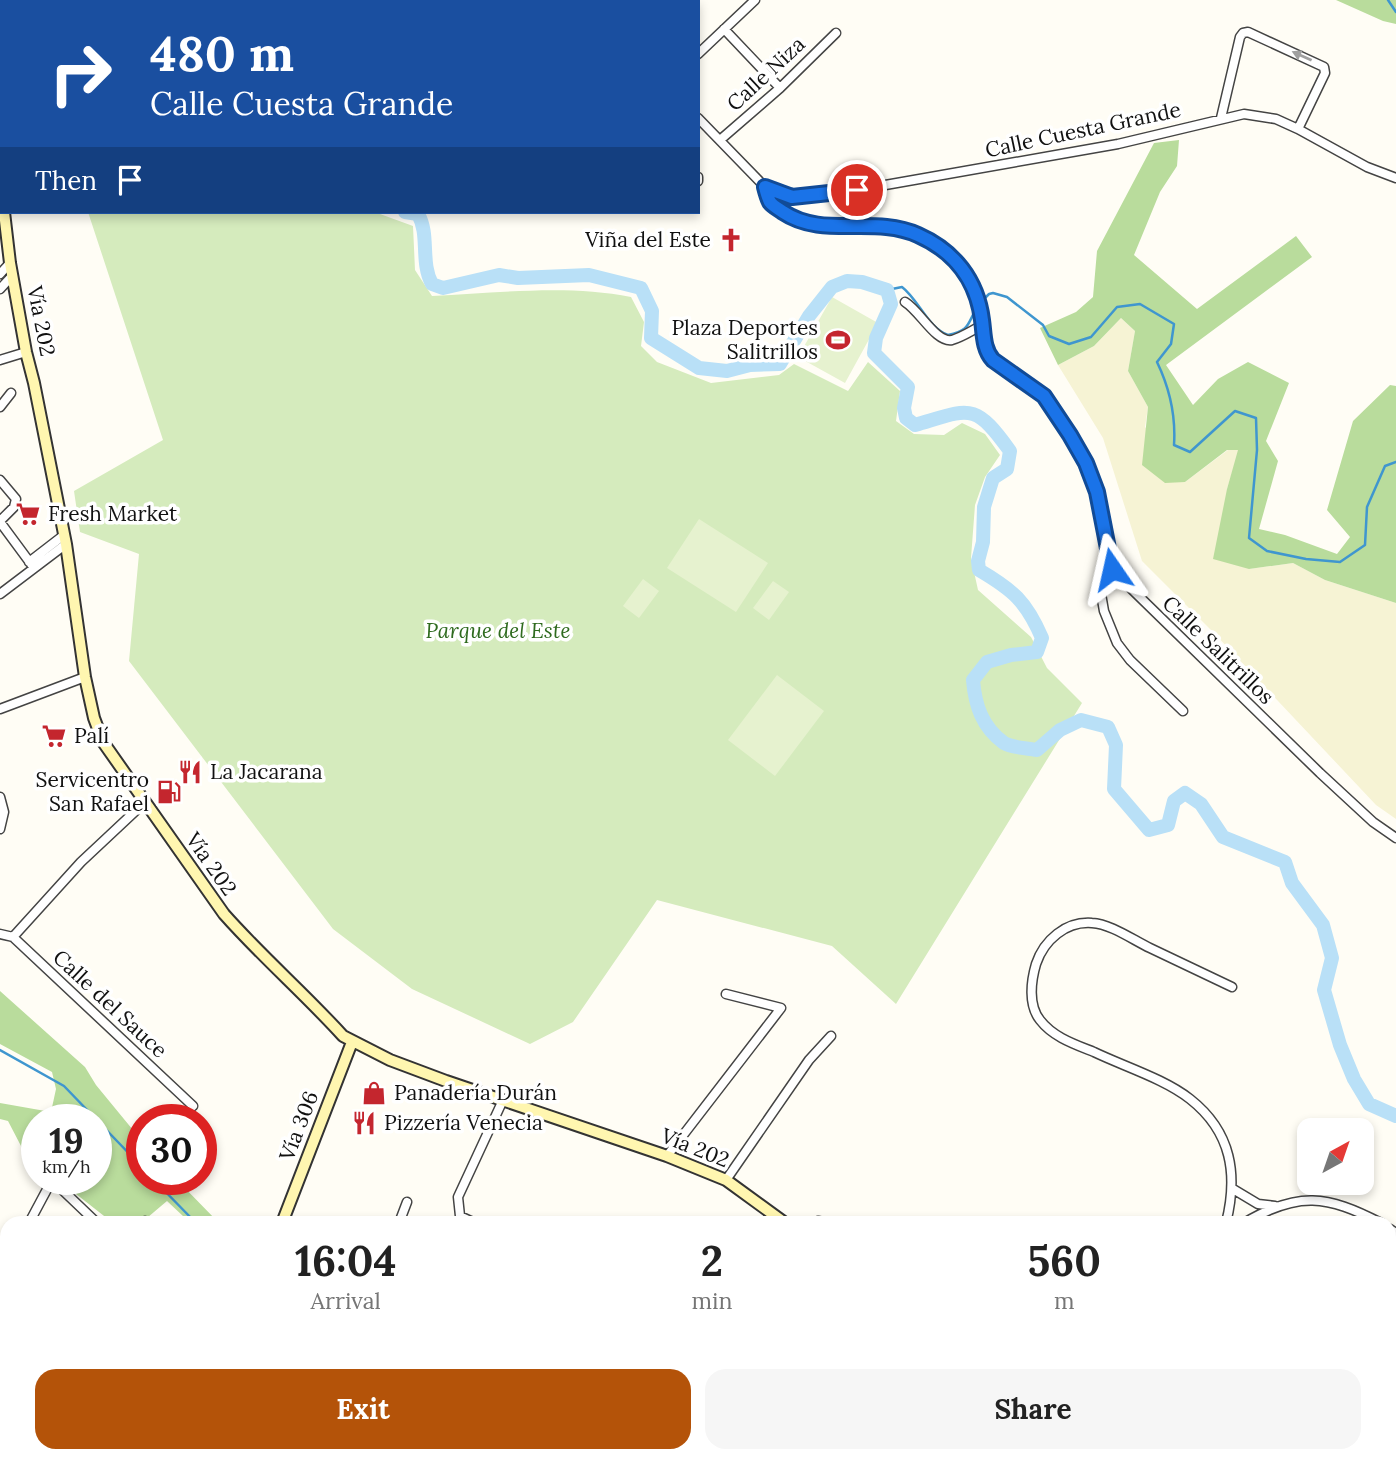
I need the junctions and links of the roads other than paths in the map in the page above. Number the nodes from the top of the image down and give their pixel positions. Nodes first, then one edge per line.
1 (755, 0) edge
2 (724, 29) junction
3 (836, 33) dead end
4 (700, 52) edge
5 (779, 88) junction
6 (1222, 118) junction
7 (700, 120) edge
8 (1298, 129) junction
9 (720, 140) junction
10 (1396, 178) edge
11 (765, 187) junction
12 (4, 214) edge
13 (10, 263) junction
14 (0, 274) edge
15 (12, 275) junction
16 (0, 289) edge
17 (905, 302) dead end
18 (983, 325) junction
19 (26, 352) junction
20 (0, 360) edge
21 (11, 393) dead end
22 (0, 407) edge
23 (0, 480) edge
24 (0, 522) edge
25 (65, 540) junction
26 (32, 565) junction
27 (1112, 569) junction
28 (0, 594) edge
29 (85, 677) junction
30 (0, 709) edge
31 (1182, 711) dead end
32 (0, 797) edge
33 (145, 803) junction
34 (0, 829) edge
35 (1396, 838) edge
36 (0, 934) edge
37 (13, 937) junction
38 (1232, 987) dead end
39 (726, 994) dead end
40 (831, 1036) dead end
41 (352, 1042) junction
42 (503, 1100) junction
43 (191, 1104) edge
44 (667, 1156) junction
45 (726, 1180) junction
46 (1233, 1189) junction
47 (407, 1202) dead end
48 (1275, 1206) junction
49 (33, 1216) edge
50 (90, 1216) edge
51 (285, 1216) edge
52 (402, 1216) edge
53 (460, 1216) edge
54 (775, 1216) edge
55 (1227, 1216) edge
56 (1257, 1216) edge
57 (1368, 1216) edge

1 - 2 street
2 - 4 street
2 - 5 street
3 - 5 street, Calle Niza
5 - 9 street, Calle Niza
6 - 8 street, Calle Cuesta Grande
8 -> 6 street
6 - 11 street, Calle Cuesta Grande
7 - 9 street
8 - 10 street, Calle Cuesta Grande
9 - 11 street
11 - 18 street
12 - 13 main road, Vía 202
13 - 14 street
13 - 15 main road, Vía 202
15 - 16 street
15 - 19 main road, Vía 202
17 - 18 street
18 - 27 street
19 - 20 street
19 - 25 main road, Vía 202
21 - 22 street
23 - 24 street
24 - 26 street
25 - 26 street
25 - 29 main road, Vía 202
26 - 28 street
27 - 31 street
27 - 35 street, Calle Salitrillos
29 - 30 street
29 - 33 main road, Vía 202
32 - 34 street
33 - 37 street
33 - 41 main road, Vía 202
36 - 37 street
37 - 43 street, Calle del Sauce
38 - 46 street
39 - 44 street
40 - 45 street
41 - 42 main road, Vía 202
41 - 51 main road, Vía 306
42 - 44 main road, Vía 202
42 - 53 street
44 - 45 main road, Vía 202
45 - 54 main road, Vía 202
46 - 48 street
46 - 55 street
47 - 52 street
48 - 56 street
48 - 57 street
49 - 50 street

